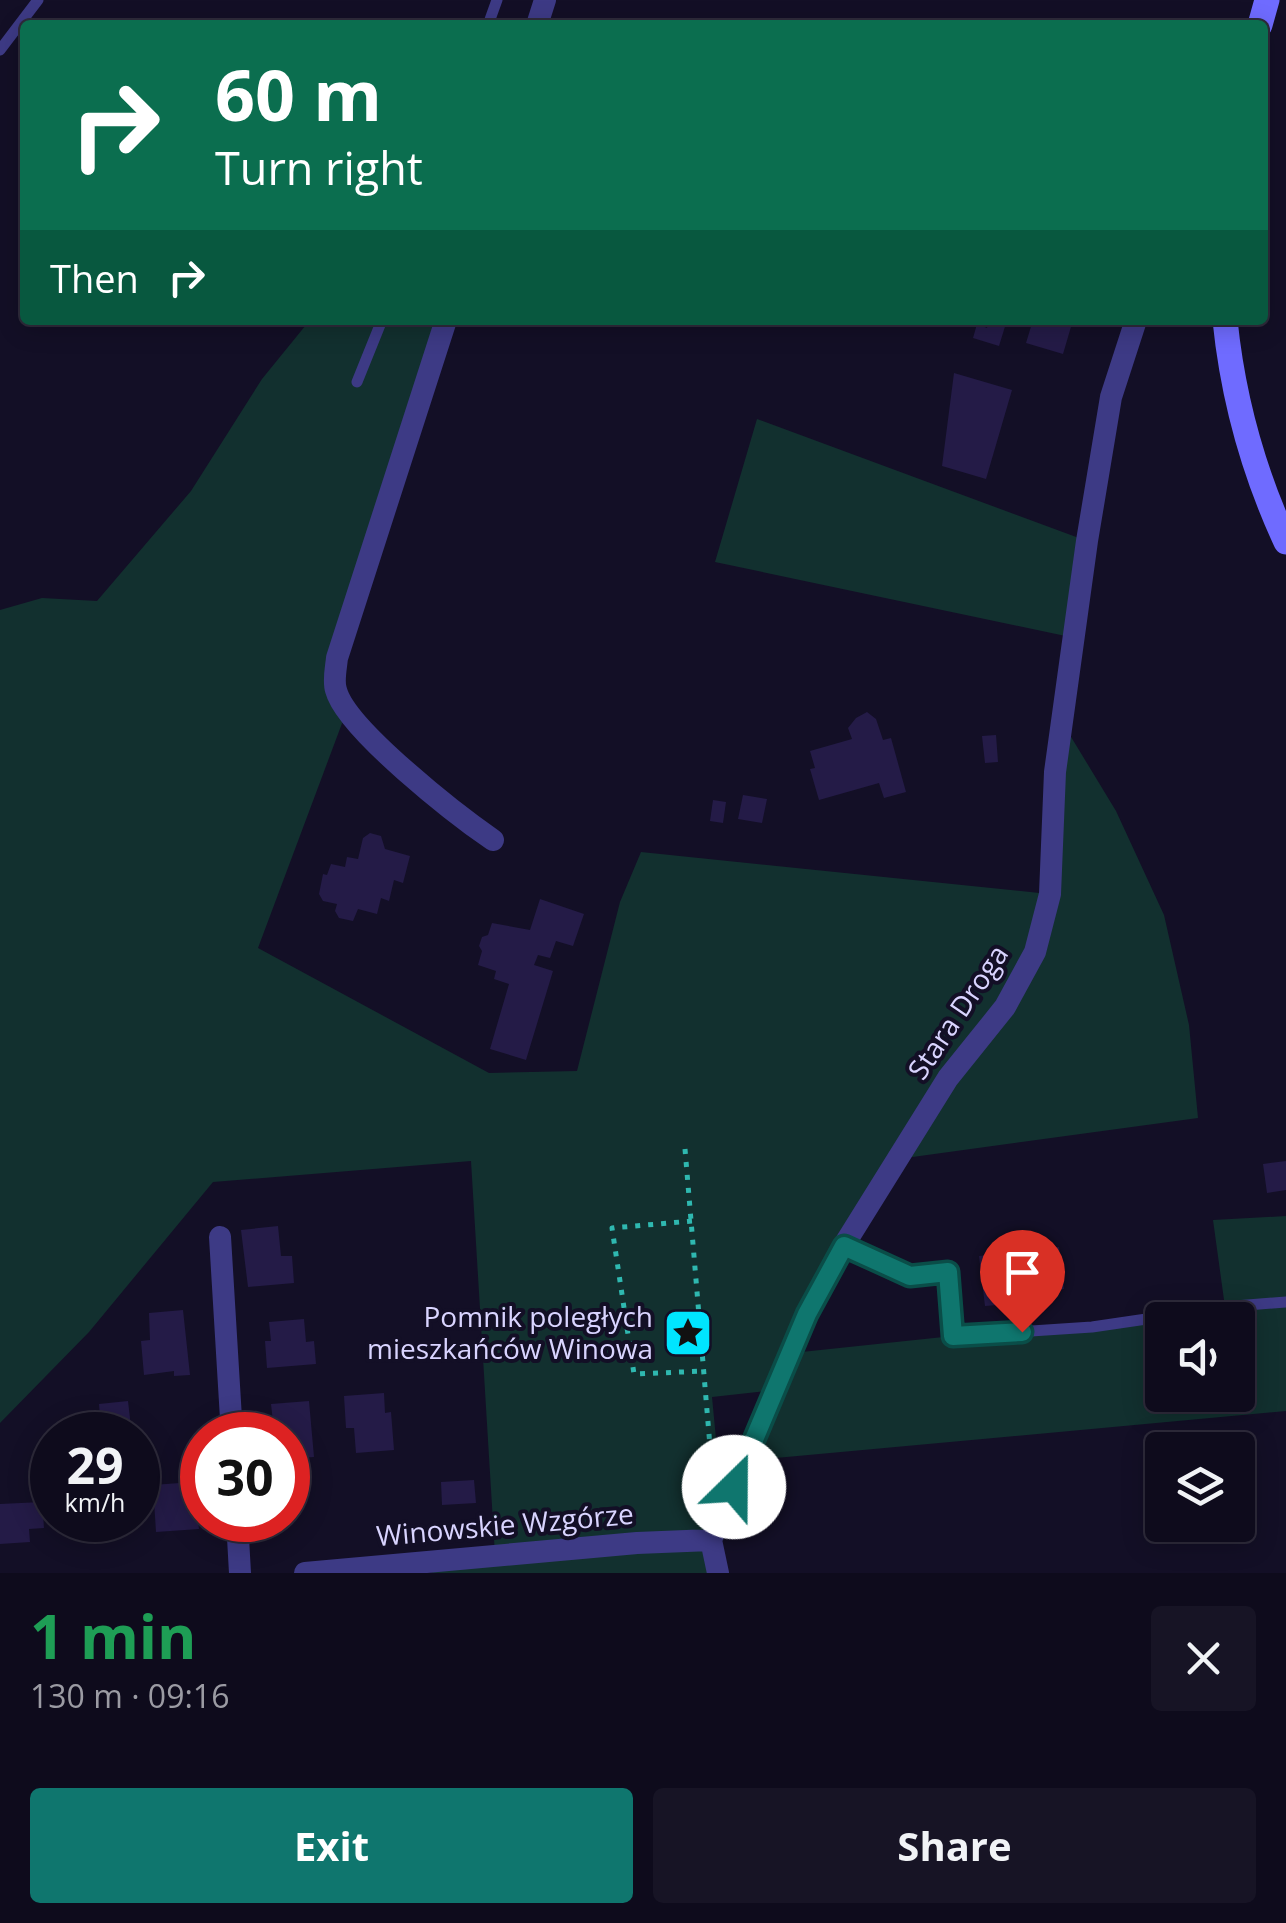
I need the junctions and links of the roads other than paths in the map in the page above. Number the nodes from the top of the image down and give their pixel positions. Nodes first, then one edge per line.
1 (38, 0) edge
2 (23, 20) edge
3 (20, 24) edge
4 (0, 50) edge
5 (380, 325) edge
6 (444, 325) edge
7 (1134, 325) edge
8 (1226, 325) edge
9 (357, 382) dead end
10 (1286, 542) edge
11 (493, 840) dead end
12 (220, 1236) dead end
13 (844, 1246) junction
14 (1286, 1302) edge
15 (231, 1412) edge
16 (714, 1534) junction
17 (238, 1542) edge
18 (240, 1573) edge
19 (304, 1573) edge
20 (718, 1573) edge

1 - 2 lane
3 - 4 lane
5 - 9 lane
6 - 11 street
7 - 13 street, Stara Droga
8 - 10 main road
12 - 15 street
13 - 14 lane
13 - 16 street, Stara Droga
16 - 19 street, Winowskie Wzgórze
16 - 20 street
17 - 18 street

